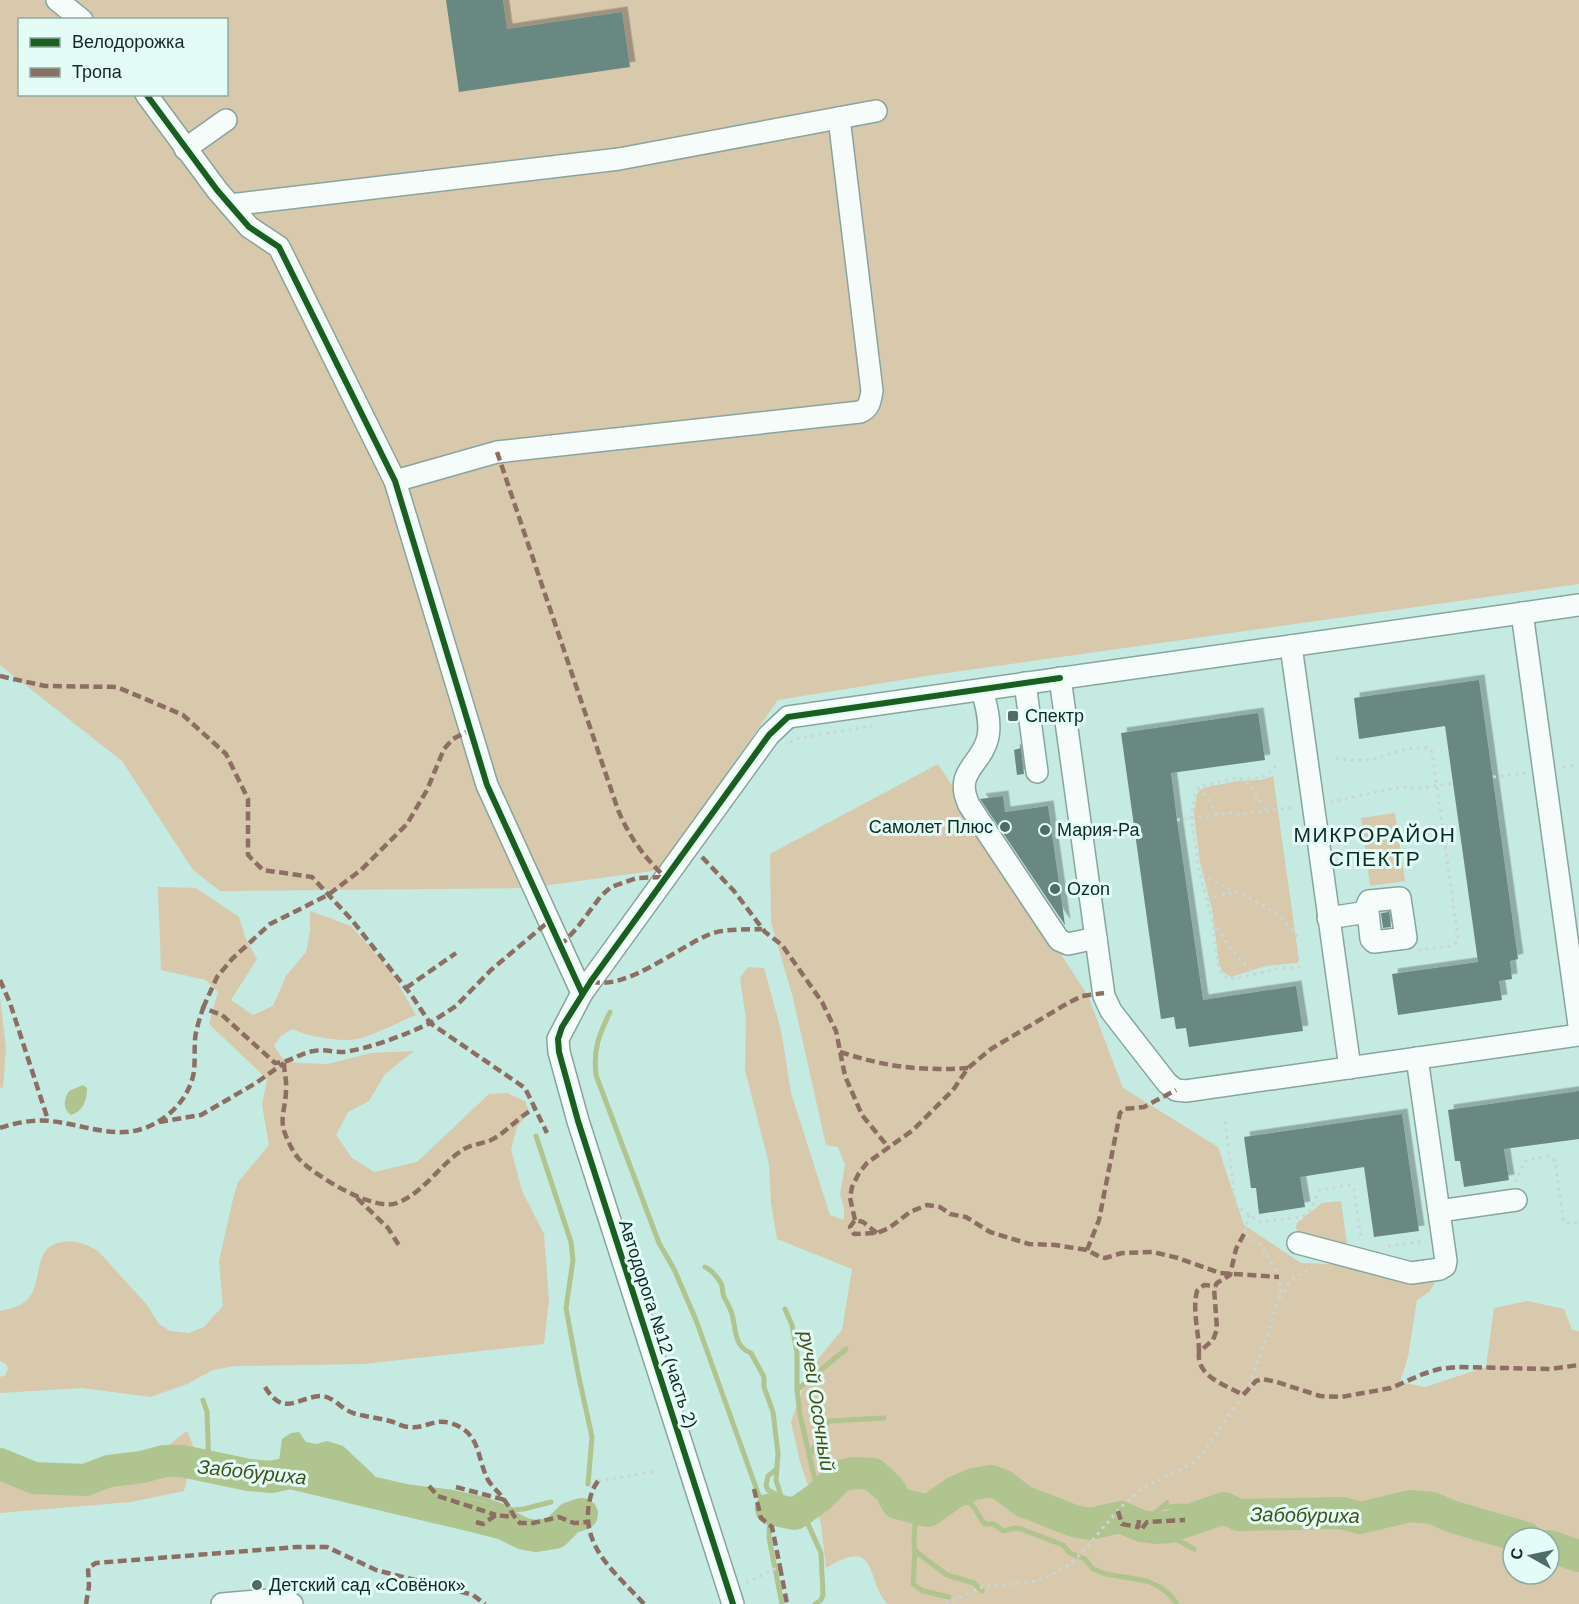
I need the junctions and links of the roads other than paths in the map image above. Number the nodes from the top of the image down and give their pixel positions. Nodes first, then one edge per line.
1 (57, 0) edge
2 (80, 18) edge
3 (147, 96) edge
4 (876, 111) dead end
5 (839, 118) junction
6 (226, 120) dead end
7 (185, 148) junction
8 (230, 205) junction
9 (395, 481) junction
10 (1579, 605) edge
11 (1522, 613) junction
12 (1290, 646) junction
13 (1060, 678) junction
14 (1025, 683) junction
15 (982, 690) junction
16 (1037, 772) dead end
17 (1368, 912) dead end
18 (1328, 918) junction
19 (1573, 935) edge
20 (1096, 938) junction
21 (1576, 973) edge
22 (582, 993) junction
23 (1579, 1025) edge
24 (1579, 1035) edge
25 (1418, 1058) junction
26 (1350, 1068) junction
27 (1516, 1200) dead end
28 (1439, 1211) junction
29 (1298, 1243) dead end
30 (730, 1598) edge
31 (222, 1604) edge
32 (292, 1604) edge

1 - 2 street
3 - 7 street
4 - 5 street
5 - 8 street
5 - 9 street
6 - 7 street
7 - 8 street
8 - 9 street
9 - 22 street
10 - 11 street
11 - 12 street
11 - 19 street
12 - 13 street
12 - 18 street
13 - 14 street
13 - 20 street
14 - 15 street
14 - 16 street
15 - 20 street
15 - 22 street
17 - 18 street
18 - 26 street
19 - 21 street
20 - 26 street
21 - 23 street
22 - 30 street, Автодорога №12 (часть 2)
24 - 25 street
25 - 26 street
25 - 28 street
27 - 28 street
28 - 29 street
31 - 32 street

